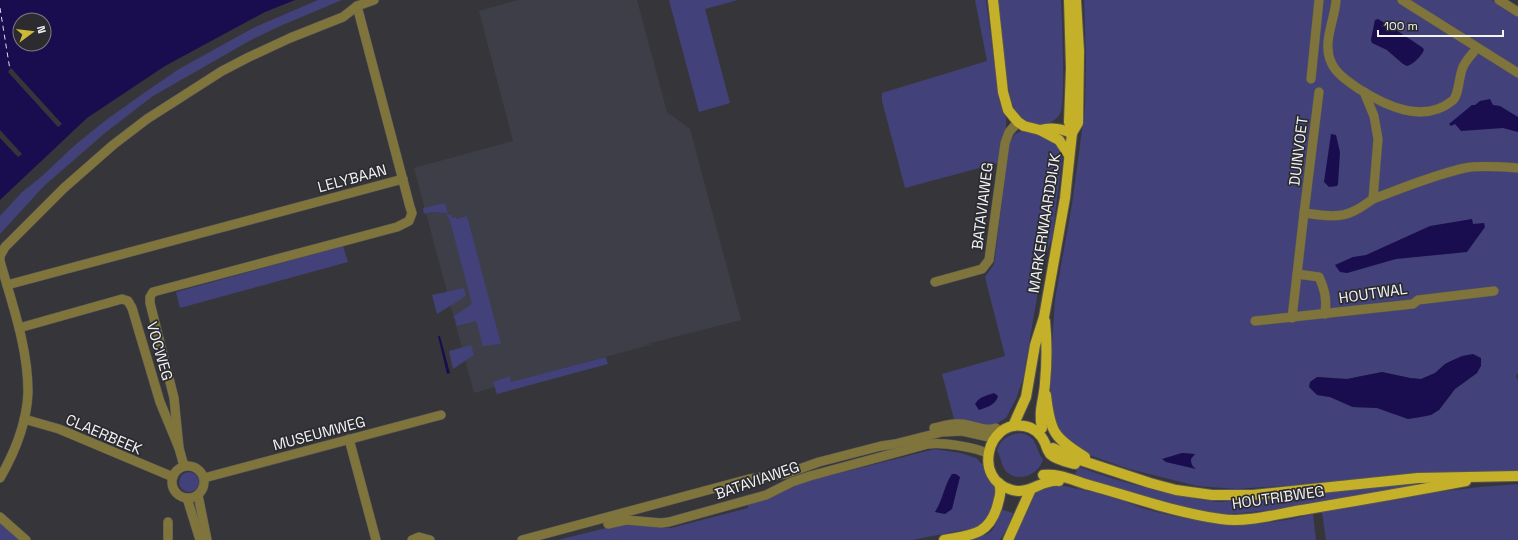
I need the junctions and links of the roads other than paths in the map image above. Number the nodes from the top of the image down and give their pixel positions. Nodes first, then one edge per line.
1 (374, 0) edge
2 (993, 0) edge
3 (1069, 0) edge
4 (1076, 0) edge
5 (1319, 0) edge
6 (1336, 0) edge
7 (1499, 0) edge
8 (1407, 1) edge
9 (357, 6) junction
10 (1518, 12) edge
11 (1477, 48) junction
12 (1518, 73) edge
13 (1311, 79) dead end
14 (1319, 92) dead end
15 (1364, 92) junction
16 (1018, 122) junction
17 (1040, 130) junction
18 (1072, 133) junction
19 (1070, 155) junction
20 (1518, 168) edge
21 (403, 179) junction
22 (1373, 199) junction
23 (1304, 213) junction
24 (1297, 274) junction
25 (935, 282) dead end
26 (7, 285) junction
27 (1494, 291) dead end
28 (151, 294) joint
29 (1325, 314) junction
30 (1044, 317) junction
31 (1292, 318) junction
32 (1256, 321) dead end
33 (19, 328) junction
34 (1045, 383) junction
35 (175, 406) junction
36 (163, 410) junction
37 (441, 415) dead end
38 (24, 419) junction
39 (1012, 422) junction
40 (1042, 428) junction
41 (997, 432) junction
42 (349, 439) junction
43 (179, 448) junction
44 (1053, 452) junction
45 (988, 458) junction
46 (184, 466) junction
47 (1101, 467) junction
48 (1518, 476) edge
49 (173, 477) junction
50 (0, 478) edge
51 (204, 478) junction
52 (1481, 478) junction
53 (1043, 479) junction
54 (999, 483) junction
55 (1027, 488) junction
56 (198, 495) junction
57 (187, 498) junction
58 (0, 517) edge
59 (168, 522) dead end
60 (1010, 537) edge
61 (26, 540) edge
62 (168, 540) edge
63 (200, 540) edge
64 (208, 540) edge
65 (376, 540) edge
66 (412, 540) edge
67 (430, 540) edge
68 (522, 540) edge
69 (546, 540) edge
70 (944, 540) edge

1 - 9 street
2 - 16 main road
3 - 18 main road, MARKERWAARDDIJK
4 - 18 main road, MARKERWAARDDIJK
5 - 13 street
6 - 15 street
7 - 10 street
8 - 11 street
9 - 21 street
9 - 26 street
11 - 12 street
11 - 15 street
14 - 23 street, DUINVOET
15 - 22 street
16 - 17 main road
16 - 25 street, BATAVIAWEG
17 - 18 main road
17 - 19 main road
18 - 19 main road, MARKERWAARDDIJK
19 - 30 main road, MARKERWAARDDIJK
20 - 22 street
21 - 26 street, LELYBAAN
21 - 28 street, LELYBAAN
22 - 23 street
23 - 24 street, DUINVOET
24 - 29 street
24 - 31 street, DUINVOET
26 - 33 street
27 - 29 street, HOUTWAL
28 - 35 street, VOCWEG
29 - 31 street, HOUTWAL
30 - 34 main road, MARKERWAARDDIJK
30 - 39 main road, MARKERWAARDDIJK
31 - 32 street, HOUTWAL
33 - 36 street, VOCWEG
33 - 38 street
34 - 40 main road, MARKERWAARDDIJK
34 - 47 main road
35 - 36 street
35 - 43 street, VOCWEG
36 - 43 street, VOCWEG
37 - 42 street, MUSEUMWEG
38 - 49 street, CLAERBEEK
38 - 50 street
39 - 40 main road
39 - 41 main road
39 - 44 main road
40 - 44 main road
41 - 45 main road
41 - 68 street, BATAVIAWEG
42 - 51 street, MUSEUMWEG
42 - 65 street
43 - 46 street, VOCWEG
44 - 47 main road, HOUTRIBWEG
44 - 53 main road
45 - 54 main road
45 - 55 main road
45 - 69 street, BATAVIAWEG
46 - 49 street
46 - 51 street
47 - 52 main road, HOUTRIBWEG
48 - 52 main road, HOUTRIBWEG
49 - 57 street
51 - 56 street
52 - 53 main road, HOUTRIBWEG
53 - 55 main road
54 - 55 main road
54 - 70 main road
55 - 60 main road
56 - 57 street
56 - 64 street
57 - 63 street
58 - 61 street
59 - 62 street
66 - 67 street

